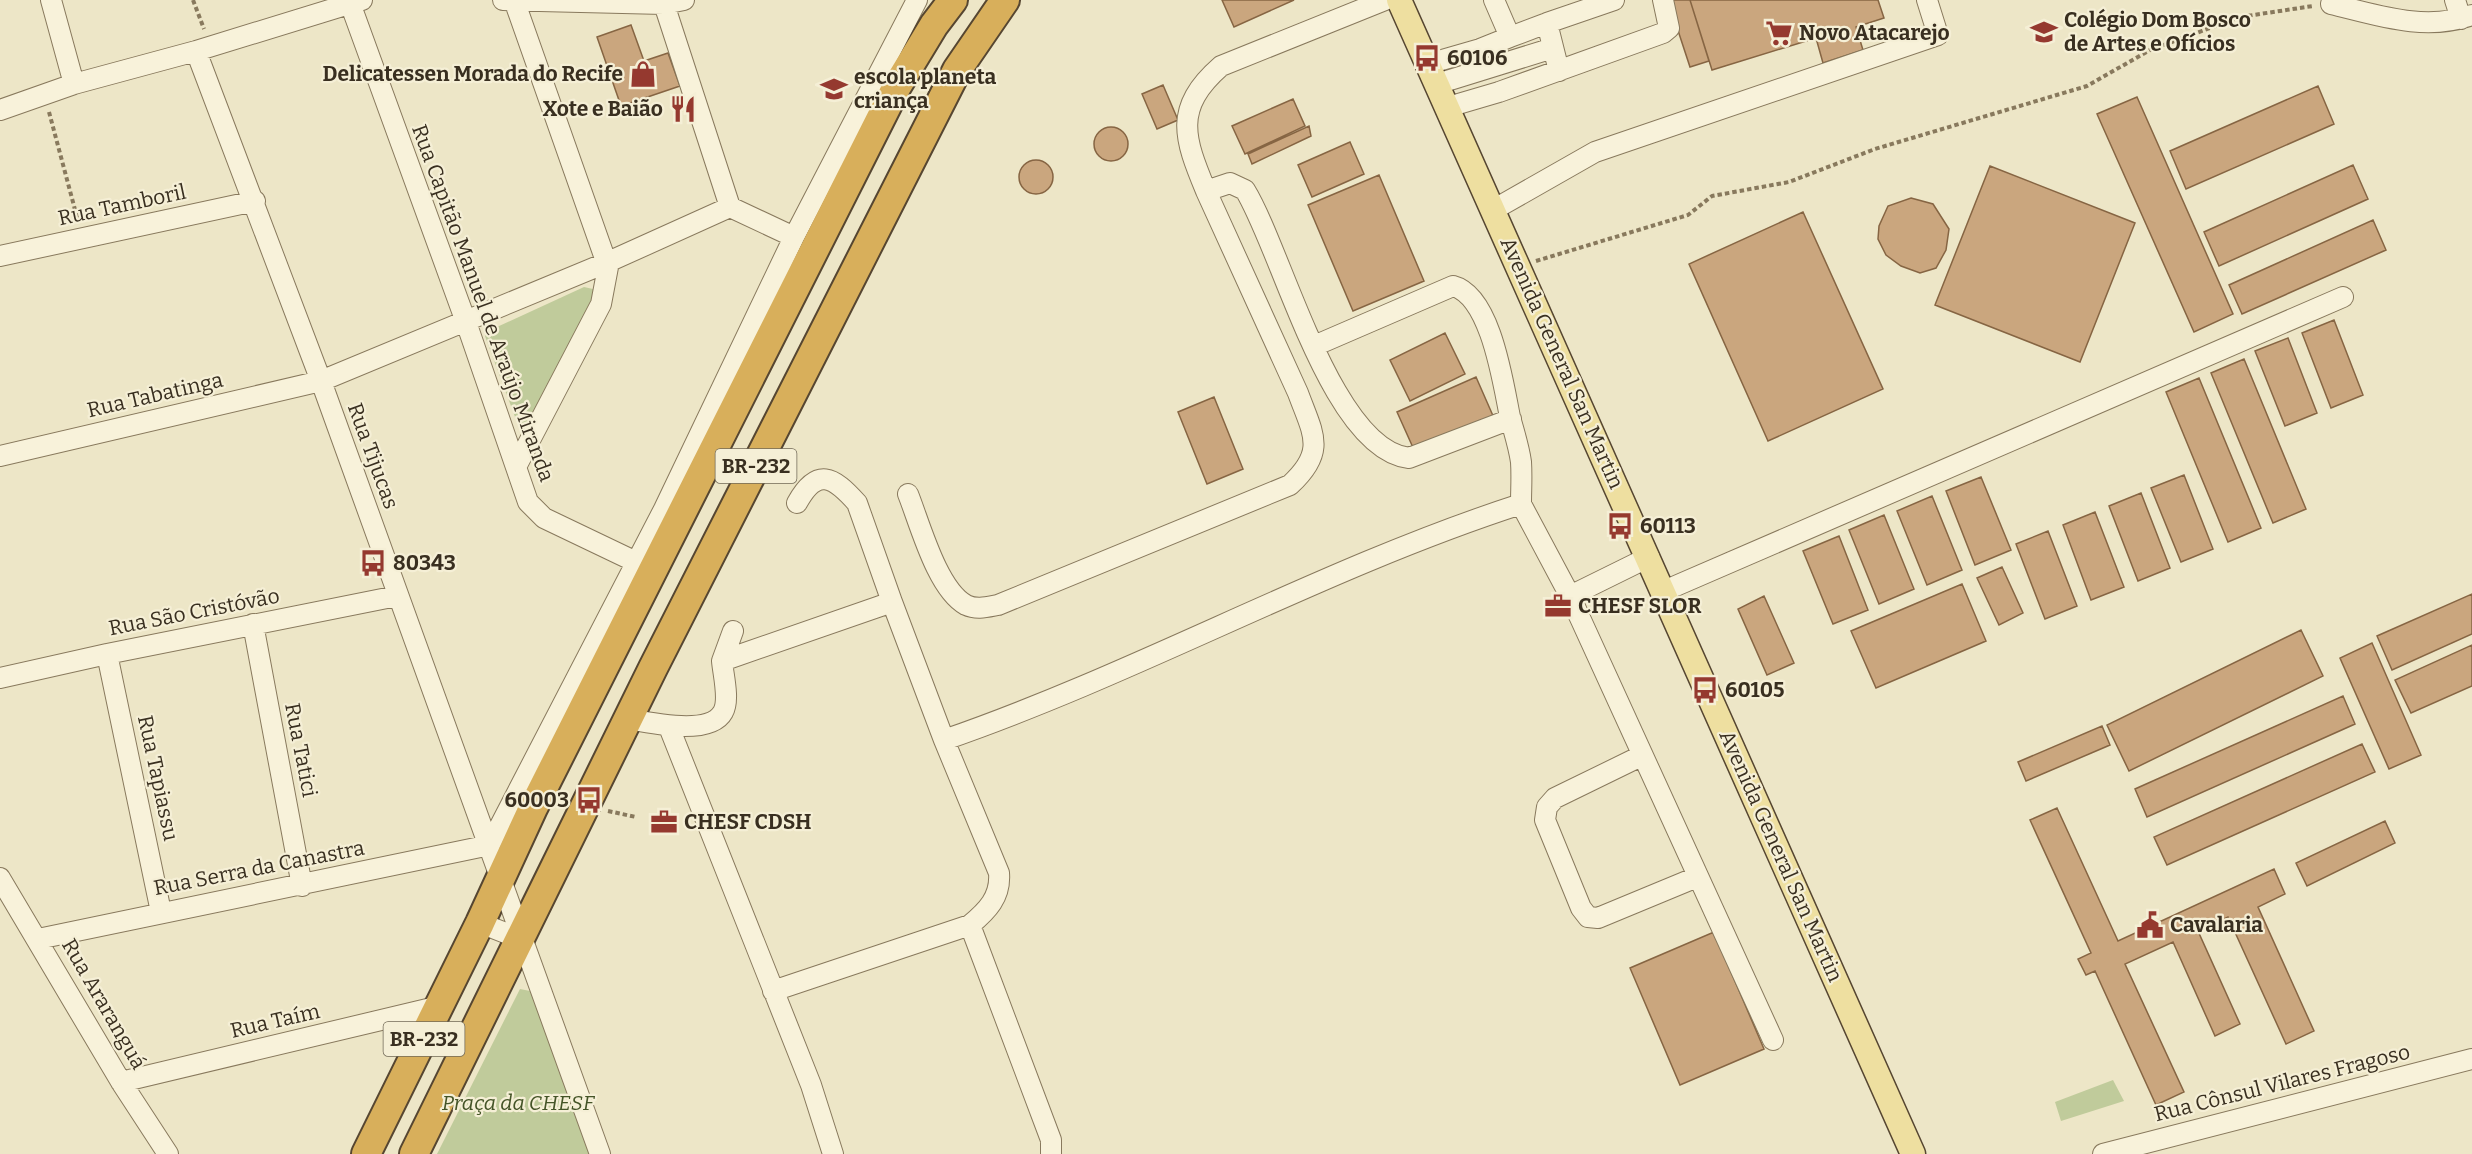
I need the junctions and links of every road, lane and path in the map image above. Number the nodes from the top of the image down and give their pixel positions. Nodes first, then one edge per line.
1 (51, 0) edge
2 (193, 0) edge
3 (503, 0) edge
4 (514, 0) edge
5 (684, 0) edge
6 (917, 0) edge
7 (953, 0) edge
8 (1005, 0) edge
9 (1385, 0) edge
10 (1399, 0) edge
11 (1494, 0) edge
12 (1614, 0) edge
13 (1664, 0) edge
14 (1927, 0) edge
15 (619, 1) edge
16 (356, 2) edge
17 (664, 4) junction
18 (2331, 4) joint
19 (2463, 11) edge
20 (1547, 23) junction
21 (1510, 37) junction
22 (1553, 48) junction
23 (203, 49) junction
24 (1559, 71) junction
25 (1432, 74) junction
26 (74, 84) junction
27 (44, 94) junction
28 (1448, 107) junction
29 (0, 110) edge
30 (1206, 190) junction
31 (255, 201) junction
32 (730, 207) junction
33 (1493, 210) junction
34 (82, 237) junction
35 (794, 237) junction
36 (0, 256) edge
37 (608, 261) junction
38 (1518, 267) junction
39 (2343, 297) dead end
40 (466, 322) junction
41 (1314, 346) junction
42 (321, 381) junction
43 (1511, 419) junction
44 (0, 456) edge
45 (517, 465) junction
46 (908, 494) dead end
47 (797, 503) dead end
48 (1521, 504) junction
49 (1649, 557) junction
50 (636, 562) junction
51 (1664, 591) junction
52 (397, 596) junction
53 (1570, 596) junction
54 (892, 602) junction
55 (252, 624) junction
56 (733, 631) dead end
57 (107, 654) junction
58 (722, 661) junction
59 (0, 678) edge
60 (629, 719) junction
61 (669, 727) junction
62 (944, 740) junction
63 (1641, 756) junction
64 (587, 807) junction
65 (636, 817) dead end
66 (490, 845) junction
67 (1698, 877) junction
68 (0, 878) edge
69 (501, 878) junction
70 (302, 885) junction
71 (161, 912) junction
72 (480, 923) junction
73 (970, 925) junction
74 (38, 939) junction
75 (521, 939) junction
76 (773, 991) junction
77 (440, 1006) junction
78 (1773, 1040) dead end
79 (2472, 1059) edge
80 (121, 1082) junction
81 (168, 1154) edge
82 (366, 1154) edge
83 (414, 1154) edge
84 (600, 1154) edge
85 (833, 1154) edge
86 (1051, 1154) edge
87 (1913, 1154) edge
88 (2103, 1154) edge

1 - 26 street
2 - 23 path
3 - 4 street
4 - 15 street
4 - 37 street
5 - 17 street
6 - 35 street
7 - 69 highway, BR-232
8 - 60 highway, BR-232
9 - 30 street
10 - 25 main road, Avenida General San Martin
11 - 21 street
12 - 20 street
13 - 24 street
14 - 33 street
15 - 17 street
16 - 23 street
16 - 40 street, Rua Capitão Manuel de Araújo Miranda
17 - 32 street
18 - 19 street
18 - 38 path
20 - 21 street
20 - 22 street
21 - 25 street
22 - 24 street
22 - 25 street
23 - 26 street
23 - 31 street, Rua Tijucas
24 - 28 street
25 - 28 main road, Avenida General San Martin
26 - 27 street
27 - 29 street
27 - 34 path
28 - 33 main road, Avenida General San Martin
30 - 41 street
30 - 46 street
31 - 34 street, Rua Tamboril
31 - 42 street, Rua Tijucas
32 - 35 street
32 - 37 street, Rua Tabatinga
33 - 38 main road, Avenida General San Martin
34 - 36 street, Rua Tamboril
35 - 50 street
37 - 40 street, Rua Tabatinga
37 - 45 street
38 - 49 main road, Avenida General San Martin
39 - 51 street
40 - 42 street, Rua Tabatinga
40 - 45 street, Rua Capitão Manuel de Araújo Miranda
41 - 43 street
41 - 43 street
42 - 44 street, Rua Tabatinga
42 - 52 street, Rua Tijucas
43 - 48 street
45 - 50 street, Rua Capitão Manuel de Araújo Miranda
47 - 54 street
48 - 53 street
48 - 62 street
49 - 51 main road, Avenida General San Martin
49 - 53 street
50 - 66 street
51 - 87 main road, Avenida General San Martin
52 - 55 street, Rua São Cristóvão
52 - 66 street, Rua Tijucas
53 - 63 street
54 - 58 street
54 - 62 street
55 - 57 street, Rua São Cristóvão
55 - 70 street, Rua Tatici
56 - 58 street
57 - 59 street, Rua São Cristóvão
57 - 71 street, Rua Tapiassu
58 - 61 street
60 - 61 street
60 - 64 highway, BR-232
61 - 76 street
62 - 73 street
63 - 67 street
63 - 67 street
64 - 65 path
64 - 75 highway, BR-232
66 - 69 street, Rua Tijucas
66 - 70 street, Rua Serra da Canastra
67 - 78 street
68 - 74 street, Rua Araranguá
69 - 72 highway, BR-232
69 - 75 street, Rua Tijucas
70 - 71 street, Rua Serra da Canastra
71 - 74 street, Rua Serra da Canastra
72 - 75 street
72 - 77 highway, BR-232
73 - 76 street
73 - 86 street
74 - 80 street, Rua Araranguá
75 - 83 highway, BR-232
75 - 84 street, Rua Tijucas
76 - 85 street
77 - 80 street, Rua Taím
77 - 82 highway, BR-232
79 - 88 street, Rua Cônsul Vilares Fragoso
80 - 81 street, Rua Araranguá

